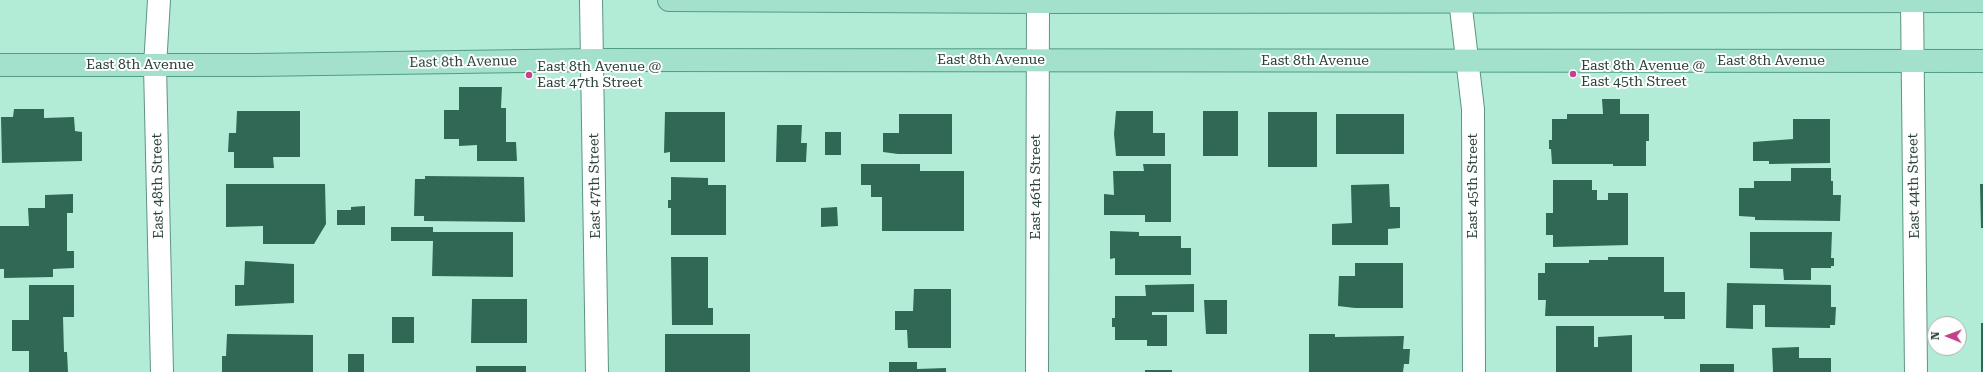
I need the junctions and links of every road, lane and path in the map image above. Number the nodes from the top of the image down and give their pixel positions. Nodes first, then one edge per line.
1 (159, 0) edge
2 (592, 0) edge
3 (669, 0) edge
4 (1460, 1) edge
5 (1912, 1) edge
6 (1983, 1) edge
7 (1038, 2) junction
8 (593, 60) junction
9 (1036, 60) junction
10 (1467, 61) junction
11 (1913, 61) junction
12 (1983, 61) edge
13 (0, 65) edge
14 (155, 66) junction
15 (162, 372) edge
16 (597, 372) edge
17 (1037, 372) edge
18 (1474, 372) edge
19 (1916, 372) edge

1 - 14 street, East 48th Street
2 - 8 street, East 47th Street
3 - 7 main road
4 - 5 main road
4 - 7 main road
4 - 10 street, East 45th Street
5 - 6 main road
5 - 11 street, East 44th Street
7 - 9 street, East 46th Street
8 - 9 main road, East 8th Avenue
8 - 14 main road, East 8th Avenue
8 - 16 street, East 47th Street
9 - 10 main road, East 8th Avenue
9 - 17 street, East 46th Street
10 - 11 main road, East 8th Avenue
10 - 18 street, East 45th Street
11 - 12 main road, East 8th Avenue
11 - 19 street, East 44th Street
13 - 14 main road, East 8th Avenue
14 - 15 street, East 48th Street

